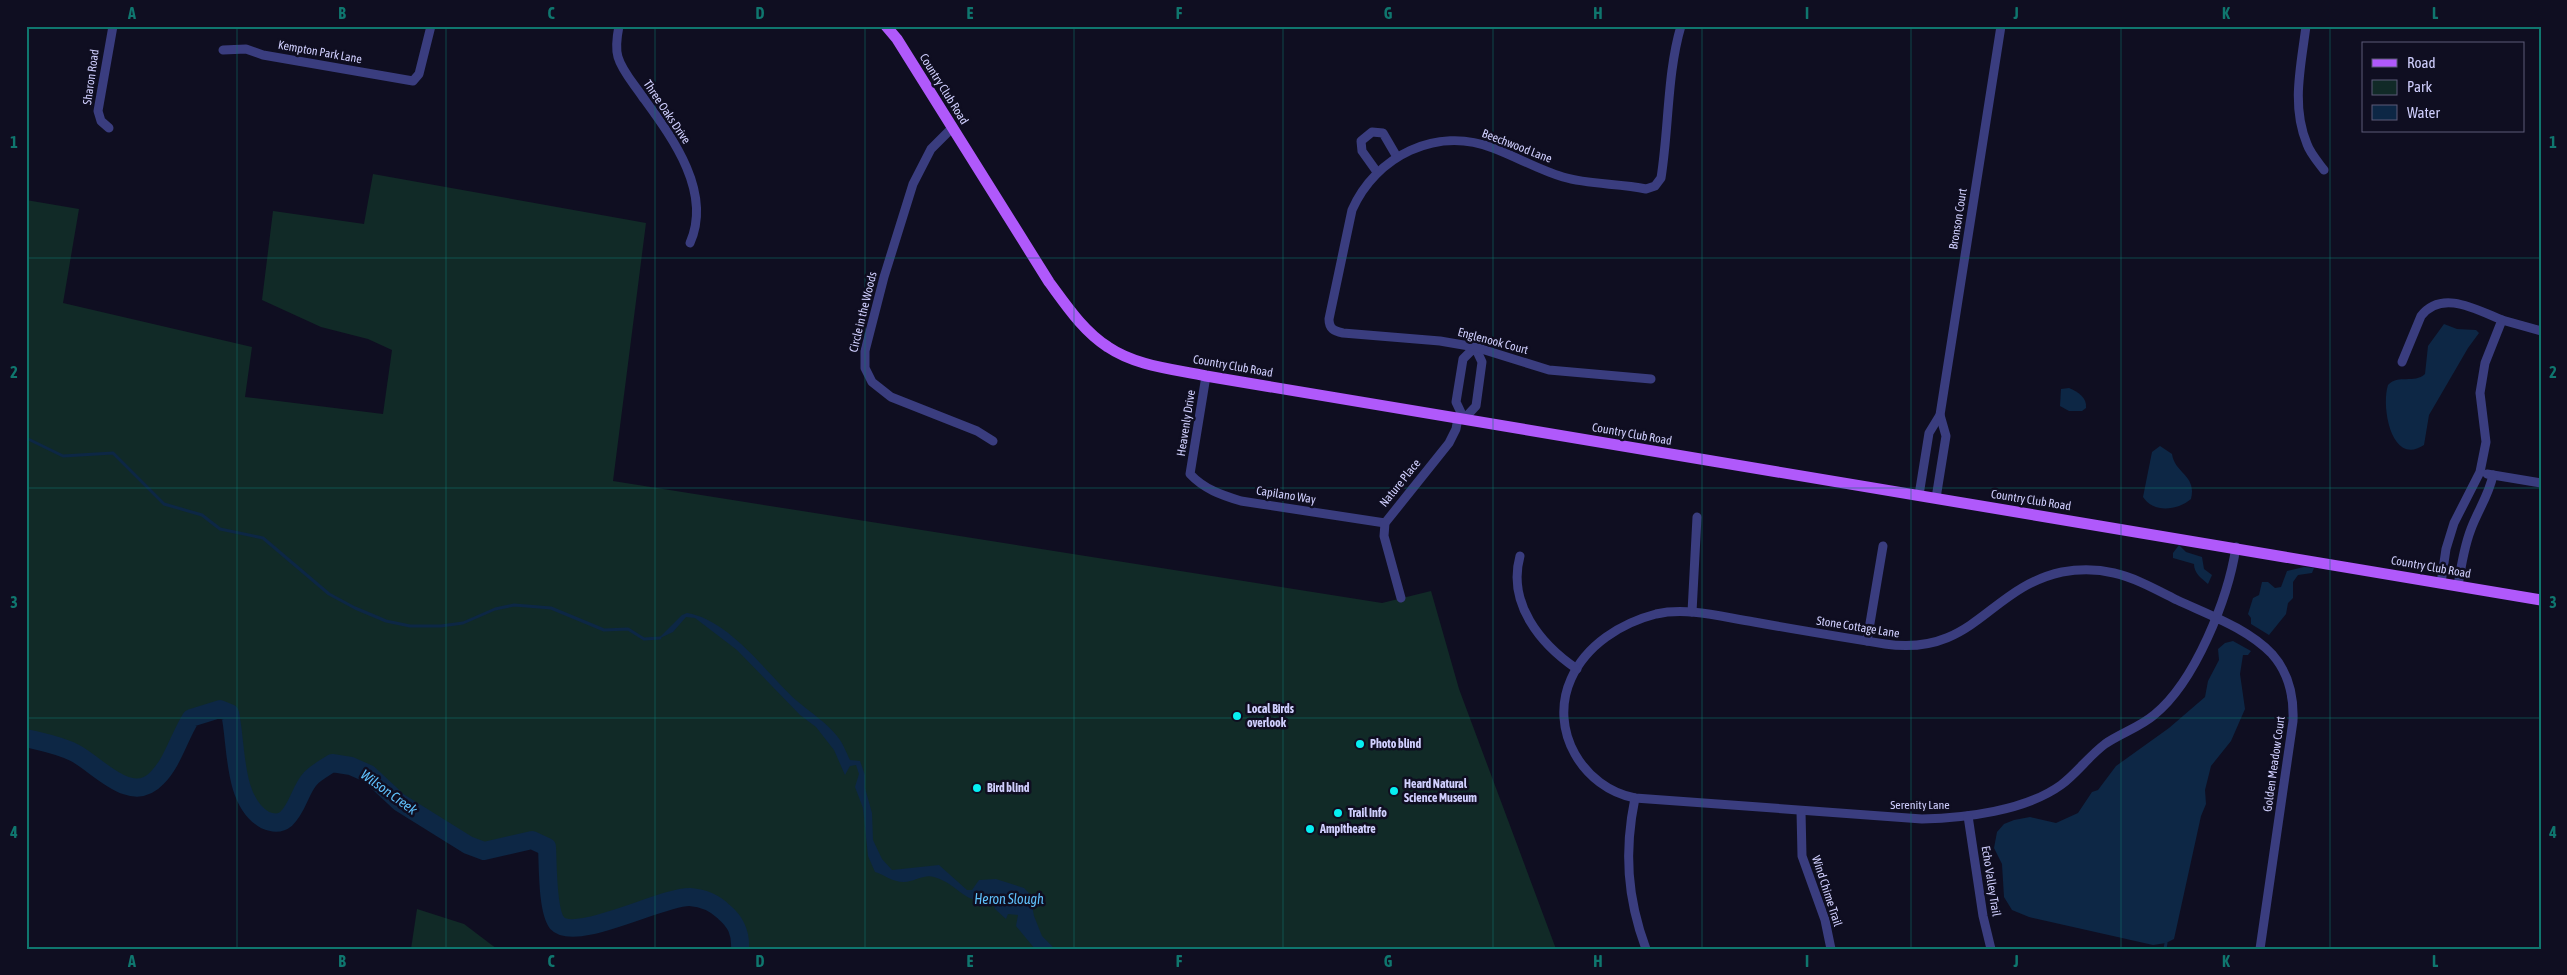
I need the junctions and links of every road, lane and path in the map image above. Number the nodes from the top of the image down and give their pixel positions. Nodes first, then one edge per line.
1 (113, 26) edge
2 (431, 26) edge
3 (619, 26) edge
4 (886, 26) edge
5 (1681, 26) edge
6 (2001, 26) edge
7 (2306, 26) edge
8 (222, 50) dead end
9 (953, 127) junction
10 (109, 128) dead end
11 (1397, 157) junction
12 (2324, 170) dead end
13 (1377, 172) junction
14 (690, 242) dead end
15 (2502, 320) junction
16 (1329, 326) joint
17 (2541, 331) edge
18 (1475, 347) junction
19 (2402, 362) dead end
20 (1206, 376) junction
21 (1652, 379) dead end
22 (1940, 415) junction
23 (1461, 419) junction
24 (992, 441) dead end
25 (2480, 472) junction
26 (1190, 474) joint
27 (2493, 474) junction
28 (2541, 482) edge
29 (1919, 495) junction
30 (1936, 498) junction
31 (1696, 517) dead end
32 (1385, 523) junction
33 (1883, 546) dead end
34 (2236, 547) junction
35 (1520, 556) dead end
36 (2441, 583) junction
37 (2458, 586) junction
38 (1401, 598) dead end
39 (2541, 600) edge
40 (1692, 612) junction
41 (2216, 619) junction
42 (1867, 641) junction
43 (1577, 669) junction
44 (1635, 798) junction
45 (1801, 811) junction
46 (1968, 816) junction
47 (1646, 949) edge
48 (1831, 949) edge
49 (1991, 949) edge
50 (2260, 949) edge

1 - 10 street, Sharon Road
2 - 8 street, Kempton Park Lane
3 - 14 street, Three Oaks Drive
4 - 9 main road, Country Club Road
5 - 11 street, Beechwood Lane
6 - 22 street, Bronson Court
7 - 12 street
9 - 20 main road, Country Club Road
9 - 24 street, Circle in the Woods
11 - 13 street, Beechwood Lane
11 - 13 street
13 - 16 street, Beechwood Lane
15 - 17 street
15 - 19 street
15 - 25 street
16 - 18 street, Englenook Court
18 - 21 street, Englenook Court
18 - 23 street
18 - 23 street, Nature Place
20 - 23 main road, Country Club Road
20 - 26 street, Heavenly Drive
22 - 29 street, Bronson Court
22 - 30 street, Bronson Court
23 - 29 main road, Country Club Road
23 - 32 street, Nature Place
25 - 27 street
25 - 36 street
26 - 32 street, Capilano Way
27 - 28 street
27 - 37 street
29 - 30 main road, Country Club Road
30 - 34 main road, Country Club Road
31 - 40 street
32 - 38 street, Nature Place
33 - 42 street
34 - 36 main road, Country Club Road
34 - 41 street, Serenity Lane
35 - 43 street
36 - 37 main road, Country Club Road
37 - 39 main road, Country Club Road
40 - 42 street, Stone Cottage Lane
40 - 43 street, Stone Cottage Lane
41 - 42 street, Stone Cottage Lane
41 - 46 street, Serenity Lane
41 - 50 street, Golden Meadow Court
43 - 44 street, Serenity Lane
44 - 45 street, Serenity Lane
44 - 47 street
45 - 46 street, Serenity Lane
45 - 48 street, Wind Chime Trail
46 - 49 street, Echo Valley Trail

